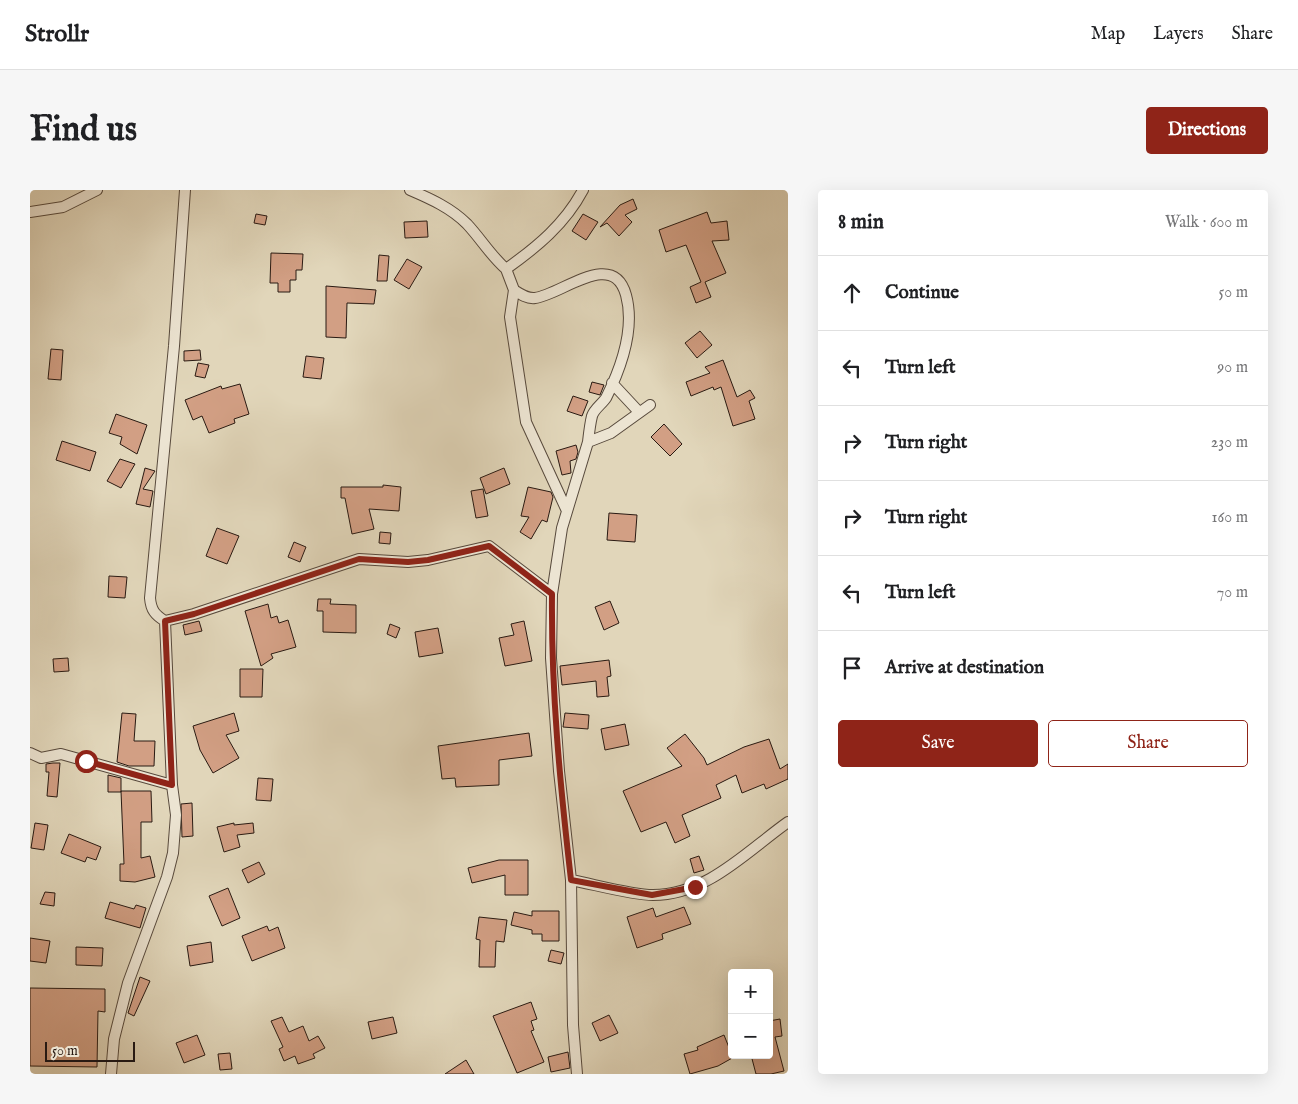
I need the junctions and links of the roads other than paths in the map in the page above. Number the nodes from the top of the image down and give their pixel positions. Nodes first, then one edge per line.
1 (97, 190) edge
2 (185, 190) edge
3 (410, 190) edge
4 (582, 190) edge
5 (30, 212) edge
6 (506, 269) junction
7 (514, 290) junction
8 (612, 383) junction
9 (650, 405) dead end
10 (639, 412) junction
11 (588, 442) junction
12 (567, 511) junction
13 (552, 594) junction
14 (165, 621) junction
15 (30, 753) edge
16 (172, 785) junction
17 (788, 822) edge
18 (571, 880) junction
19 (111, 1074) edge
20 (577, 1074) edge

1 - 5 street
2 - 14 street
3 - 6 street
4 - 6 street
6 - 7 street
7 - 8 street
7 - 12 street
8 - 10 street
8 - 11 street
9 - 10 street
10 - 11 street
11 - 12 street
12 - 13 street
13 - 14 street
13 - 18 street
14 - 16 street
15 - 16 street
16 - 19 street
17 - 18 street
18 - 20 street

